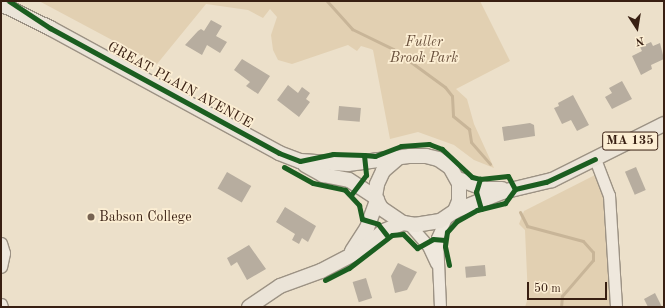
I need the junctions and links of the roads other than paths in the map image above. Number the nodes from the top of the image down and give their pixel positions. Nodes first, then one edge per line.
1 (9, 1) edge
2 (1, 4) edge
3 (50, 28) junction
4 (664, 124) edge
5 (398, 158) junction
6 (595, 159) junction
7 (300, 161) junction
8 (458, 179) junction
9 (515, 189) junction
10 (376, 199) junction
11 (451, 214) junction
12 (406, 223) junction
13 (1, 243) edge
14 (346, 258) junction
15 (1, 267) edge
16 (439, 272) junction
17 (249, 307) edge
18 (440, 307) edge
19 (616, 307) edge

1 - 3 main road, GREAT PLAIN AVENUE / MA 135
2 - 3 main road, GREAT PLAIN AVENUE / MA 135
3 - 7 main road, GREAT PLAIN AVENUE / MA 135
4 - 6 main road, MA 135
5 - 7 main road, GREAT PLAIN AVENUE / MA 135
5 - 8 main road, MA 135
5 - 10 main road
6 - 9 main road, MA 135
6 - 19 street
7 - 10 main road, GREAT PLAIN AVENUE / MA 135
8 - 9 main road, MA 135
8 - 11 main road
9 - 11 main road, MA 135
10 - 12 main road, MA 135
10 - 14 main road
11 - 12 main road, MA 135
11 - 16 street
12 - 14 main road
12 - 16 street
13 - 15 street
14 - 17 main road
16 - 18 street

